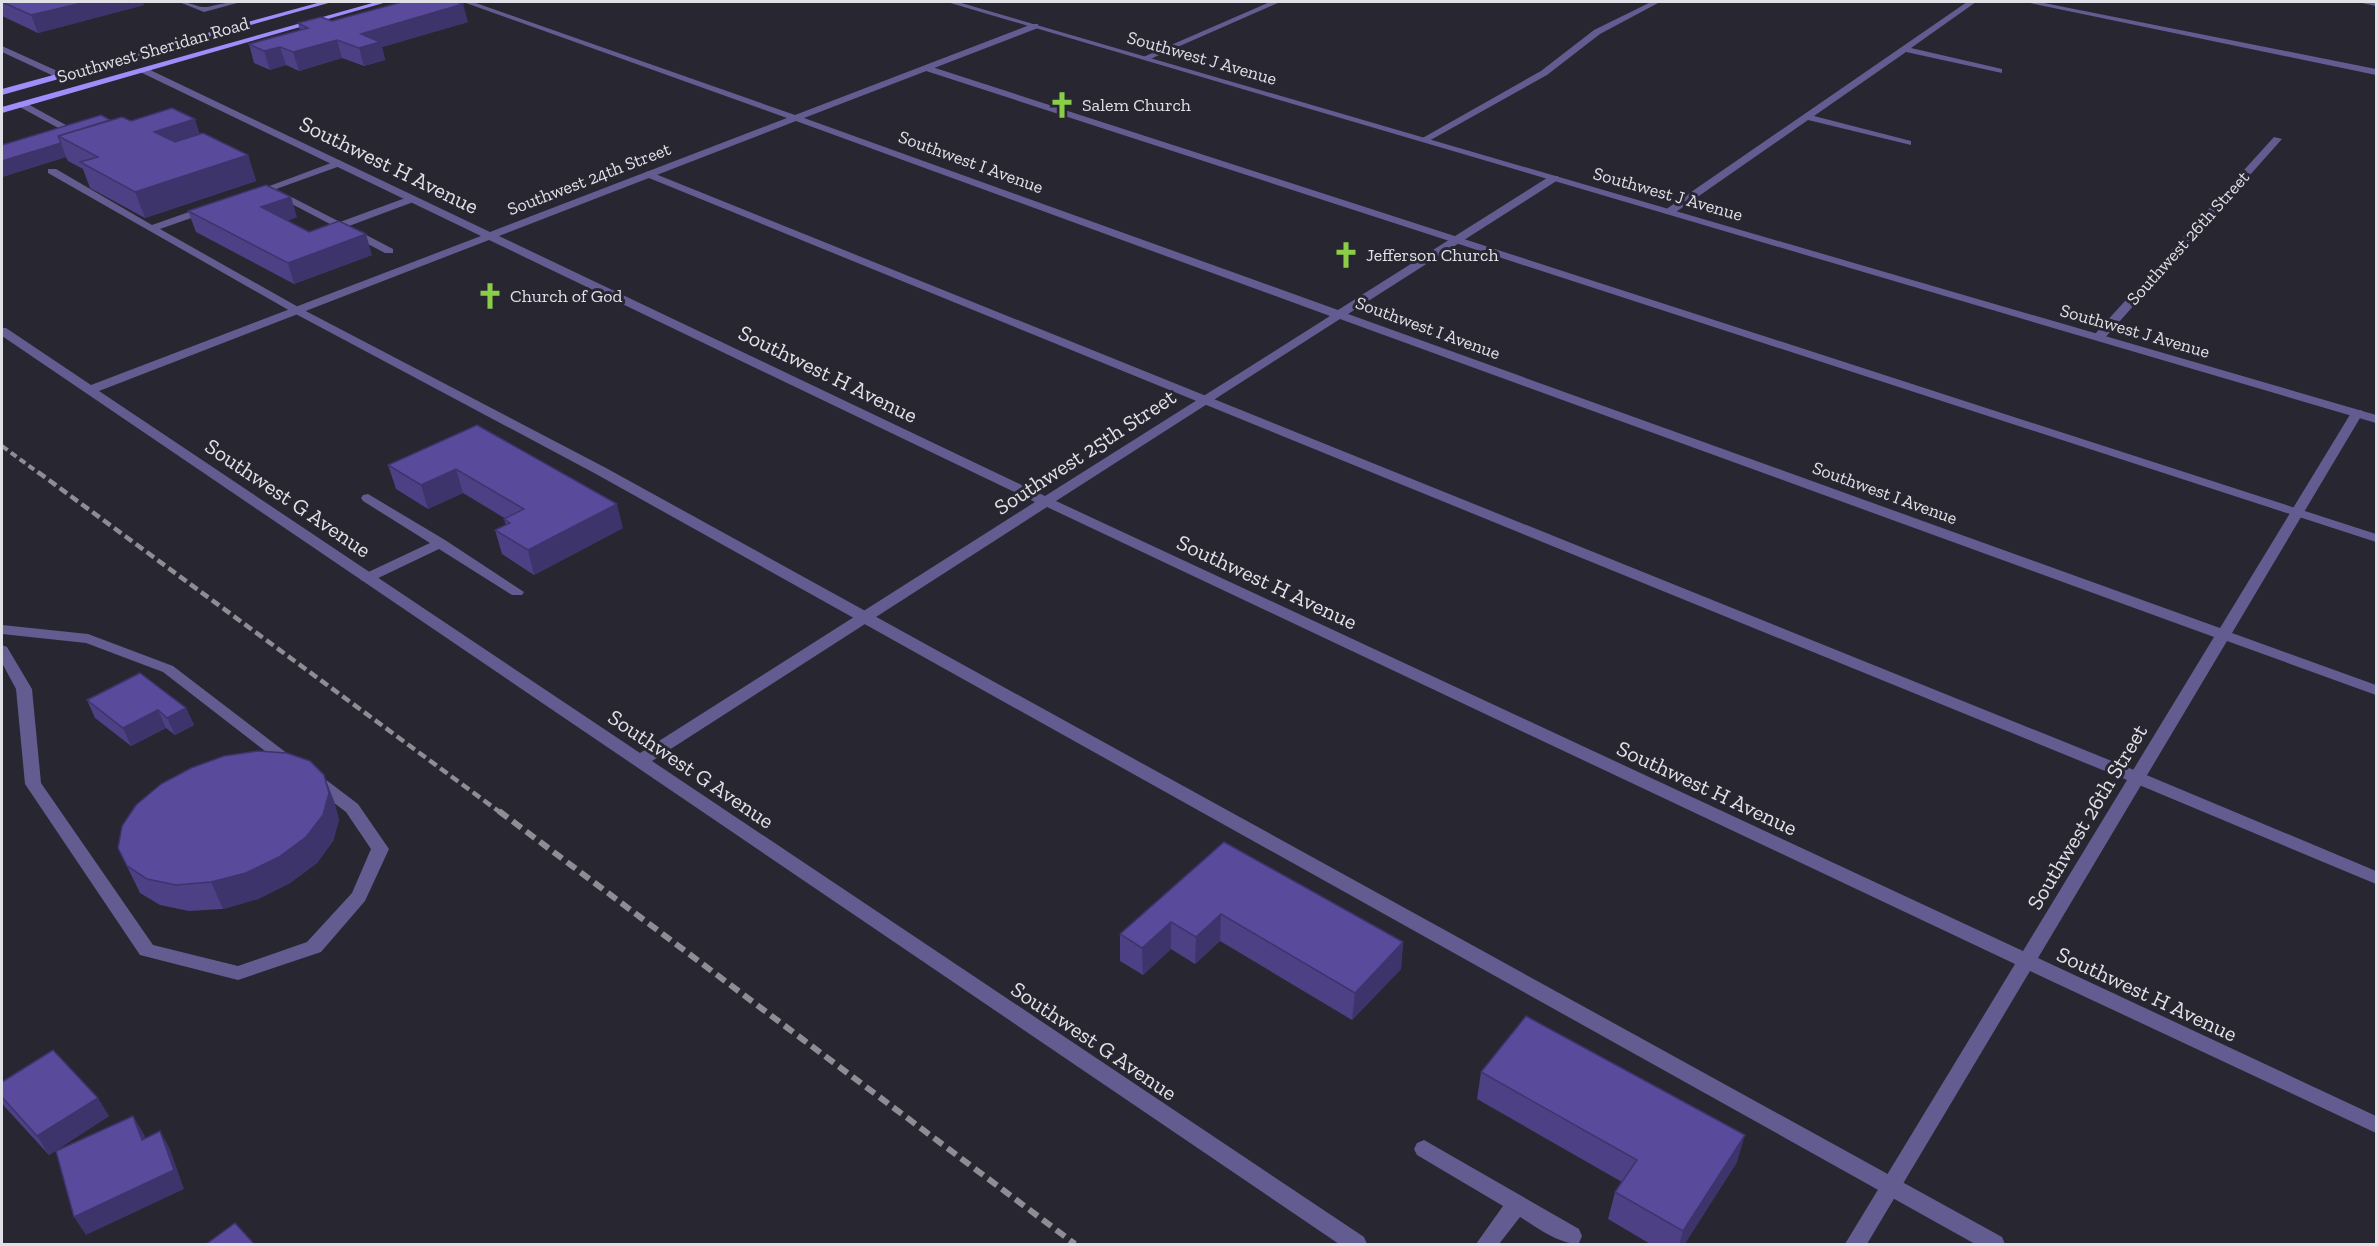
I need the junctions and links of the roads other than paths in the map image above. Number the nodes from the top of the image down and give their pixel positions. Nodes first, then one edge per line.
1 (183, 2) edge
2 (237, 2) edge
3 (328, 2) edge
4 (383, 2) edge
5 (467, 2) edge
6 (957, 2) edge
7 (1276, 2) edge
8 (1656, 2) edge
9 (1972, 2) edge
10 (2029, 2) edge
11 (2361, 2) edge
12 (2376, 4) edge
13 (1035, 26) junction
14 (2, 49) edge
15 (1904, 49) junction
16 (1144, 58) junction
17 (926, 68) junction
18 (143, 69) junction
19 (1999, 70) dead end
20 (2376, 72) edge
21 (61, 76) junction
22 (2, 92) edge
23 (21, 104) junction
24 (2, 110) edge
25 (795, 117) junction
26 (1806, 117) junction
27 (48, 137) edge
28 (2277, 139) dead end
29 (1424, 140) junction
30 (1908, 143) dead end
31 (339, 163) junction
32 (52, 171) dead end
33 (648, 174) junction
34 (1554, 178) junction
35 (268, 188) junction
36 (247, 196) edge
37 (412, 199) junction
38 (215, 207) edge
39 (1669, 212) junction
40 (339, 226) junction
41 (152, 229) junction
42 (489, 236) junction
43 (1455, 241) junction
44 (389, 251) dead end
45 (296, 310) junction
46 (1339, 315) junction
47 (2, 331) edge
48 (2099, 337) junction
49 (89, 390) junction
50 (1205, 400) junction
51 (2357, 413) junction
52 (2376, 419) edge
53 (368, 498) dead end
54 (1046, 502) junction
55 (2298, 512) junction
56 (2376, 538) edge
57 (440, 543) junction
58 (367, 578) junction
59 (517, 592) dead end
60 (865, 617) junction
61 (2, 630) edge
62 (2224, 635) junction
63 (2, 650) edge
64 (2376, 690) edge
65 (639, 761) junction
66 (2138, 778) junction
67 (2376, 878) edge
68 (2027, 961) junction
69 (2376, 1125) edge
70 (1424, 1149) dead end
71 (1891, 1187) junction
72 (1516, 1205) junction
73 (1571, 1236) dead end
74 (1356, 1245) edge
75 (1487, 1245) edge
76 (1856, 1245) edge
77 (1994, 1245) edge

1 - 2 street
3 - 21 main road, Southwest Sheridan Road
4 - 18 main road, Southwest Sheridan Road
5 - 25 street, Southwest I Avenue
6 - 13 street, Southwest J Avenue
7 - 16 street
8 - 29 street
9 - 15 street
10 - 20 street
11 - 12 street
13 - 16 street, Southwest J Avenue
13 - 17 street, Southwest 24th Street
14 - 21 street
15 - 19 street
15 - 26 street
16 - 29 street, Southwest J Avenue
17 - 25 street, Southwest 24th Street
17 - 43 street
18 - 23 main road, Southwest Sheridan Road
18 - 31 street, Southwest H Avenue
21 - 22 main road, Southwest Sheridan Road
23 - 24 main road, Southwest Sheridan Road
23 - 27 street
25 - 33 street, Southwest 24th Street
25 - 46 street, Southwest I Avenue
26 - 30 street
26 - 39 street
28 - 48 street, Southwest 26th Street
29 - 34 street, Southwest J Avenue
31 - 35 street
31 - 37 street, Southwest H Avenue
32 - 41 street
33 - 42 street, Southwest 24th Street
33 - 50 street
34 - 39 street, Southwest J Avenue
34 - 43 street, Southwest 25th Street
35 - 36 street
35 - 40 street
37 - 40 street
37 - 42 street, Southwest H Avenue
38 - 41 street
39 - 48 street, Southwest J Avenue
40 - 44 street
41 - 45 street
42 - 45 street, Southwest 24th Street
42 - 54 street, Southwest H Avenue
43 - 46 street, Southwest 25th Street
43 - 55 street
45 - 49 street, Southwest 24th Street
45 - 60 street
46 - 50 street, Southwest 25th Street
46 - 62 street, Southwest I Avenue
47 - 49 street, Southwest G Avenue
48 - 51 street, Southwest J Avenue
49 - 58 street, Southwest G Avenue
50 - 54 street, Southwest 25th Street
50 - 66 street
51 - 52 street, Southwest J Avenue
51 - 55 street, Southwest 26th Street
53 - 57 street
54 - 60 street, Southwest 25th Street
54 - 68 street, Southwest H Avenue
55 - 56 street
55 - 62 street, Southwest 26th Street
57 - 58 street
57 - 59 street
58 - 65 street, Southwest G Avenue
60 - 65 street, Southwest 25th Street
60 - 71 street
61 - 63 street
62 - 64 street, Southwest I Avenue
62 - 66 street, Southwest 26th Street
65 - 74 street, Southwest G Avenue
66 - 67 street
66 - 68 street, Southwest 26th Street
68 - 69 street, Southwest H Avenue
68 - 71 street, Southwest 26th Street
70 - 72 street
71 - 76 street, Southwest 26th Street
71 - 77 street
72 - 73 street
72 - 75 street

